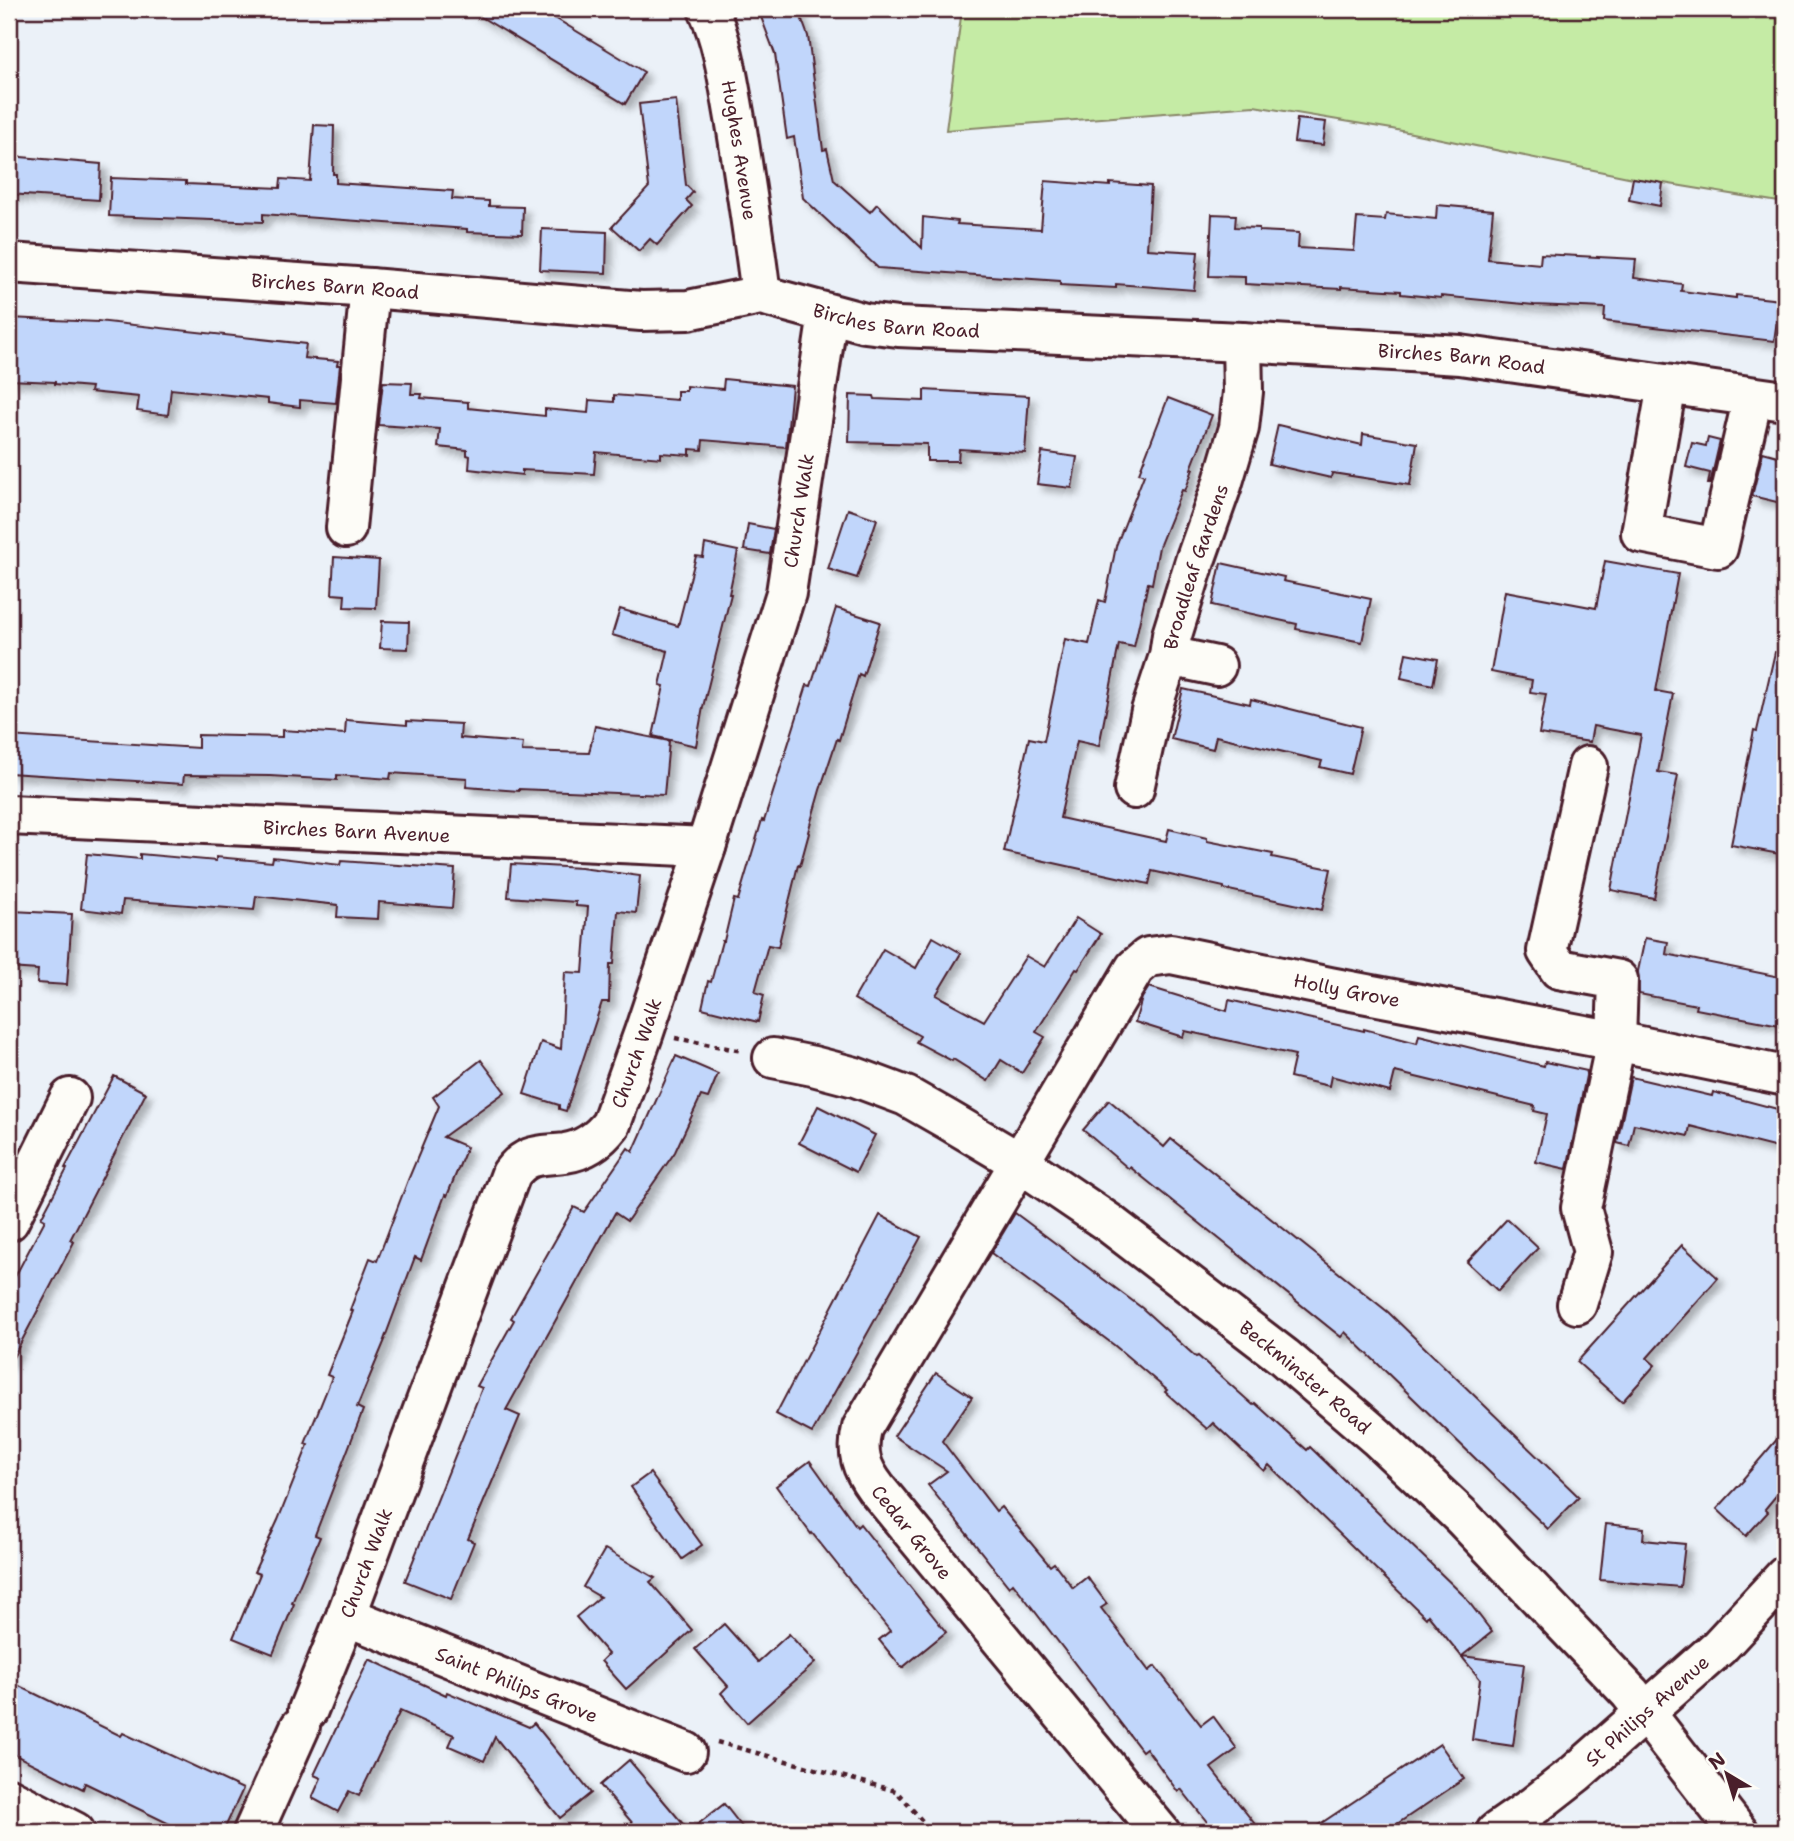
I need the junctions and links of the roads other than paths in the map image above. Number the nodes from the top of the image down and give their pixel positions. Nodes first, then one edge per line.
1 (708, 9) edge
2 (9, 263) edge
3 (370, 288) junction
4 (761, 295) junction
5 (828, 314) junction
6 (1242, 342) junction
7 (1667, 385) junction
8 (1769, 399) edge
9 (346, 527) dead end
10 (1169, 656) junction
11 (1216, 666) dead end
12 (1588, 766) dead end
13 (1134, 789) dead end
14 (9, 816) edge
15 (706, 847) junction
16 (1616, 1041) junction
17 (773, 1058) road end
18 (1785, 1076) edge
19 (70, 1098) dead end
20 (1019, 1162) junction
21 (9, 1221) edge
22 (1577, 1304) dead end
23 (1785, 1576) edge
24 (346, 1616) junction
25 (1646, 1712) junction
26 (695, 1758) road end
27 (9, 1798) edge
28 (75, 1832) edge
29 (253, 1832) edge
30 (1160, 1832) edge
31 (1496, 1832) edge
32 (1738, 1832) edge

1 - 4 street, Hughes Avenue
2 - 3 street, Birches Barn Road
3 - 4 street, Birches Barn Road
3 - 9 street
4 - 5 street, Birches Barn Road
5 - 6 street, Birches Barn Road
5 - 15 street, Church Walk
6 - 7 street, Birches Barn Road
6 - 10 street, Broadleaf Gardens
7 - 8 street, Birches Barn Road
7 - 8 street
10 - 11 street
10 - 13 street, Broadleaf Gardens
12 - 16 street
14 - 15 street, Birches Barn Avenue
15 - 24 street, Church Walk
16 - 18 street, Holly Grove
16 - 20 street, Holly Grove
16 - 22 street
17 - 20 street, Beckminster Road
19 - 21 street
20 - 25 street, Beckminster Road
20 - 30 street, Cedar Grove
23 - 25 street, St Philips Avenue
24 - 26 street, Saint Philips Grove
24 - 29 street, Church Walk
25 - 31 street, St Philips Avenue
25 - 32 street, Beckminster Road
27 - 28 street

